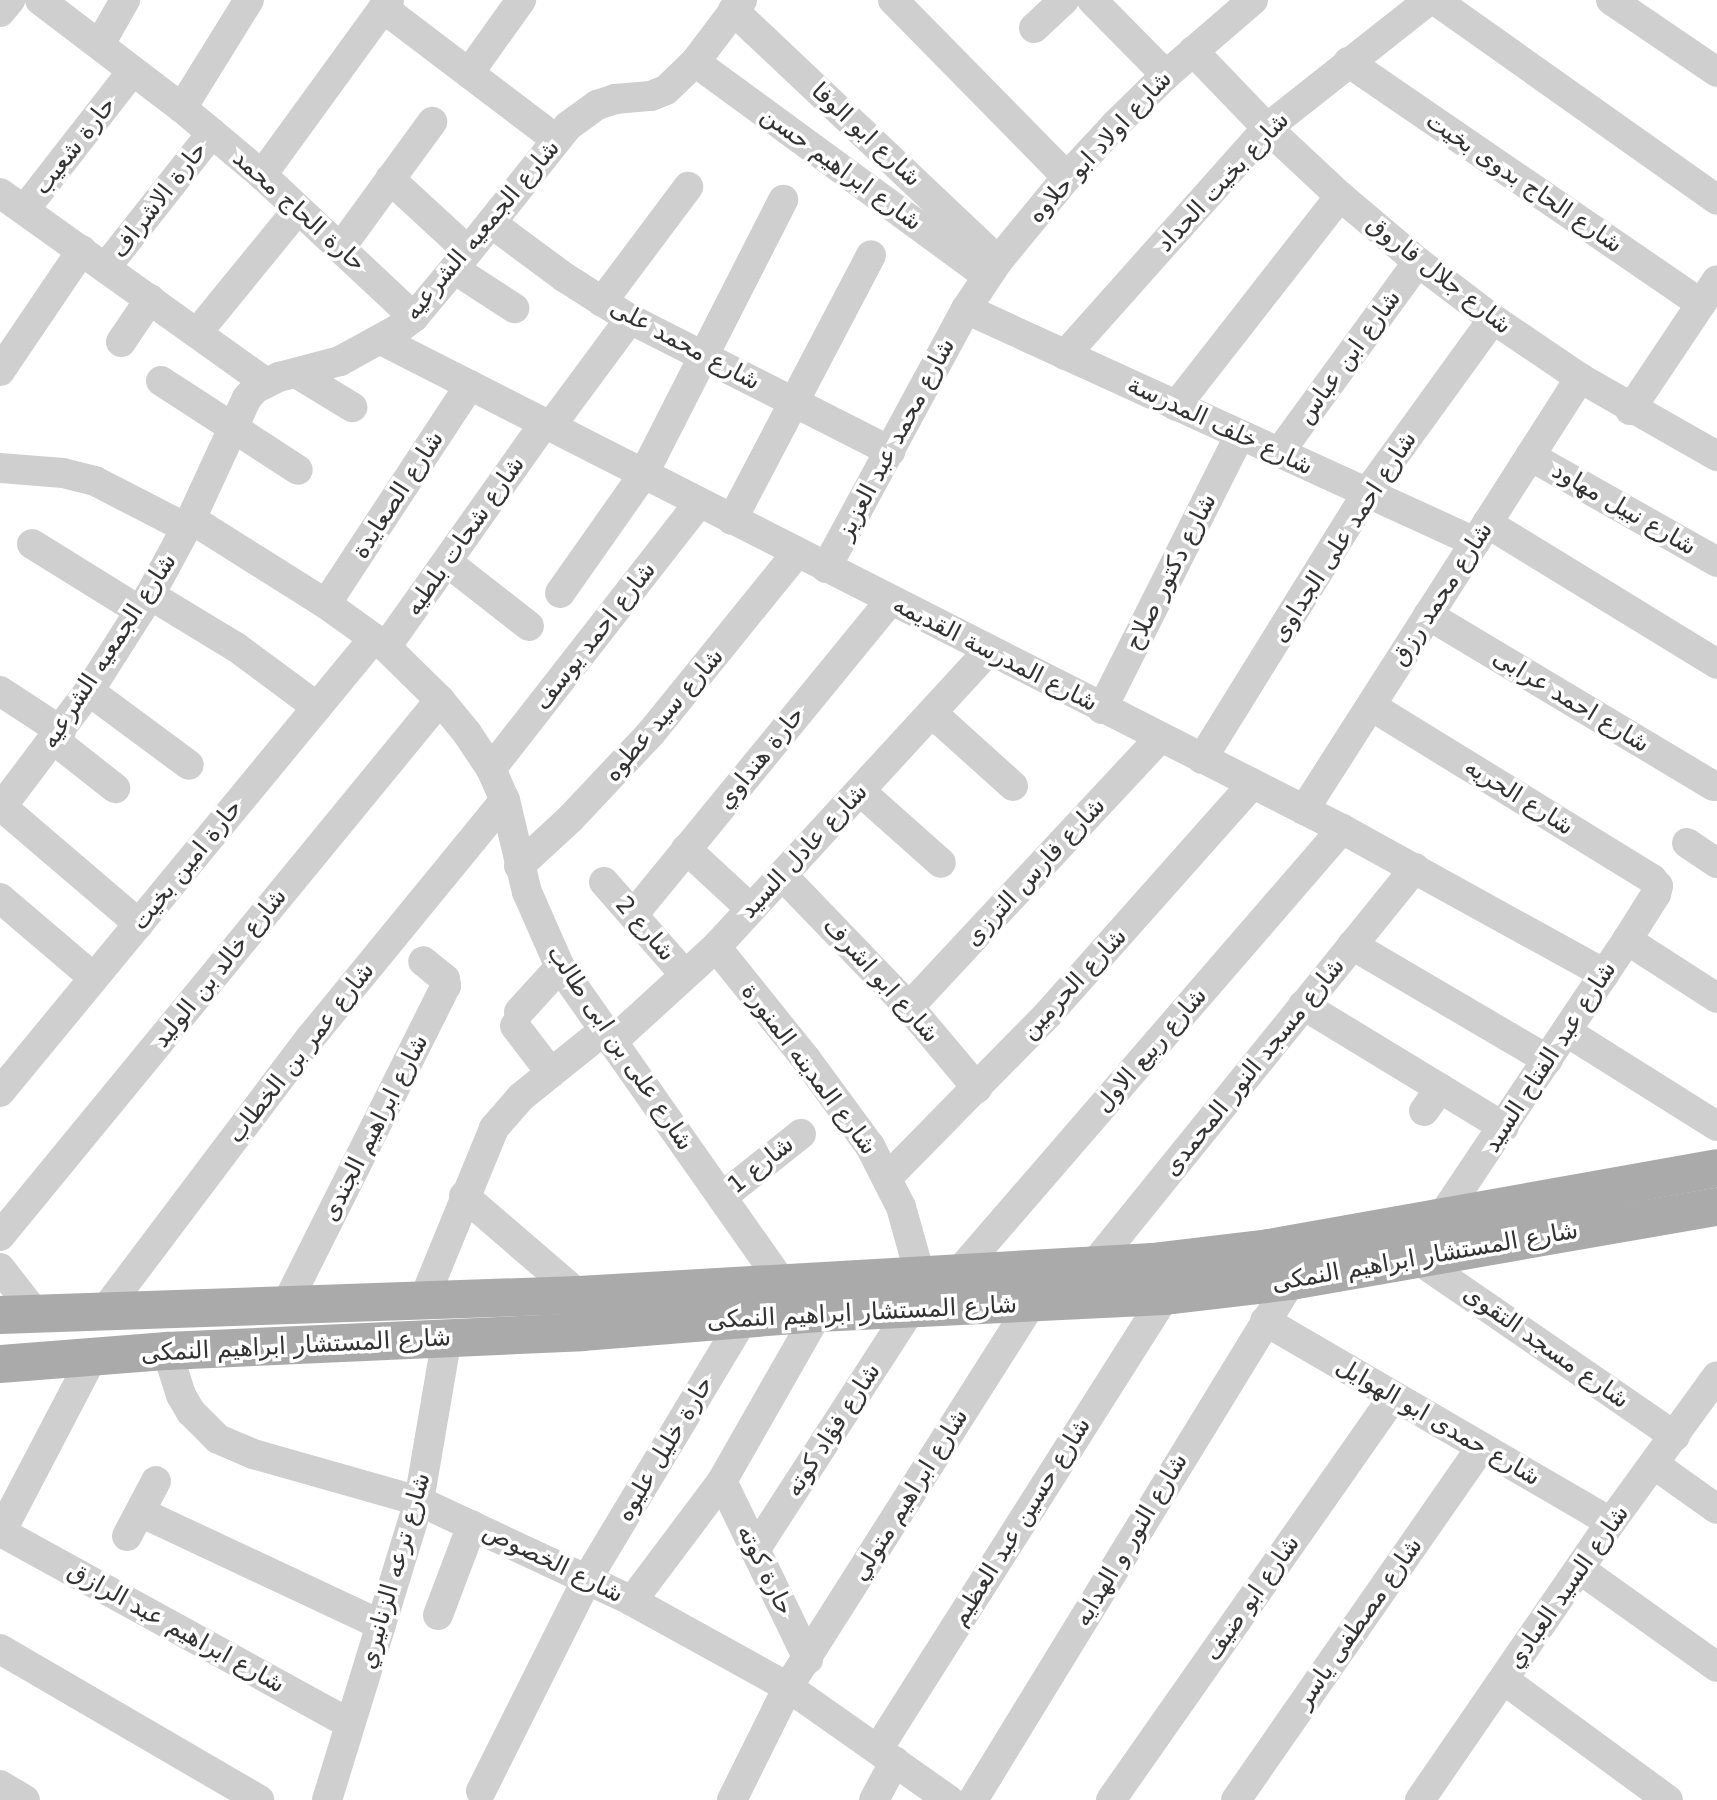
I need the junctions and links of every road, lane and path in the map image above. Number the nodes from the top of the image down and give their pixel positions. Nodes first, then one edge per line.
1 (10, 0) edge
2 (40, 0) edge
3 (125, 0) edge
4 (249, 0) edge
5 (521, 0) edge
6 (893, 0) edge
7 (1064, 0) edge
8 (1092, 0) edge
9 (1429, 0) edge
10 (1435, 0) edge
11 (1611, 0) edge
12 (1244, 3) edge
13 (386, 4) edge
14 (738, 5) edge
15 (0, 12) edge
16 (1034, 29) dead end
17 (100, 44) junction
18 (1193, 51) junction
19 (695, 62) junction
20 (1348, 62) junction
21 (469, 72) junction
22 (1717, 72) edge
23 (1166, 75) junction
24 (124, 82) dead end
25 (182, 108) junction
26 (432, 122) dead end
27 (1267, 128) junction
28 (212, 133) junction
29 (557, 140) junction
30 (262, 175) junction
31 (1067, 177) junction
32 (390, 179) junction
33 (688, 187) dead end
34 (0, 194) edge
35 (1340, 196) junction
36 (783, 200) dead end
37 (1717, 200) edge
38 (26, 209) junction
39 (299, 209) junction
40 (491, 223) junction
41 (341, 247) junction
42 (871, 255) dead end
43 (94, 258) junction
44 (461, 260) junction
45 (1418, 262) junction
46 (992, 268) junction
47 (1709, 292) edge
48 (150, 299) junction
49 (602, 302) junction
50 (514, 308) dead end
51 (966, 309) junction
52 (414, 317) junction
53 (630, 319) junction
54 (1493, 319) junction
55 (197, 333) junction
56 (382, 340) junction
57 (122, 343) dead end
58 (703, 355) junction
59 (1065, 355) junction
60 (0, 371) edge
61 (296, 373) junction
62 (1580, 378) junction
63 (161, 381) dead end
64 (265, 382) junction
65 (470, 386) junction
66 (793, 401) junction
67 (1176, 406) junction
68 (352, 407) dead end
69 (1630, 410) junction
70 (547, 426) junction
71 (233, 428) junction
72 (1240, 435) junction
73 (890, 451) junction
74 (1279, 453) junction
75 (1530, 456) junction
76 (1717, 456) edge
77 (0, 468) edge
78 (298, 470) dead end
79 (643, 475) junction
80 (1367, 493) junction
81 (699, 503) junction
82 (732, 520) junction
83 (189, 524) junction
84 (1481, 533) junction
85 (32, 544) dead end
86 (797, 553) junction
87 (447, 562) junction
88 (1717, 562) edge
89 (826, 568) junction
90 (560, 593) dead end
91 (890, 601) junction
92 (145, 603) junction
93 (326, 604) junction
94 (1428, 615) junction
95 (529, 626) dead end
96 (380, 643) junction
97 (988, 651) junction
98 (1717, 664) edge
99 (0, 691) edge
100 (89, 691) junction
101 (440, 700) junction
102 (1371, 706) junction
103 (317, 707) junction
104 (1102, 709) junction
105 (932, 713) junction
106 (58, 736) junction
107 (1160, 738) junction
108 (1202, 759) junction
109 (190, 765) dead end
110 (491, 769) junction
111 (1252, 784) junction
112 (1013, 786) dead end
113 (1714, 786) dead end
114 (115, 788) dead end
115 (860, 790) junction
116 (505, 800) junction
117 (1, 808) edge
118 (1304, 810) junction
119 (1342, 829) junction
120 (1687, 843) dead end
121 (686, 849) junction
122 (941, 863) dead end
123 (1717, 863) edge
124 (519, 866) junction
125 (1415, 868) junction
126 (782, 875) junction
127 (604, 882) dead end
128 (1656, 894) joint
129 (0, 898) edge
130 (751, 909) junction
131 (632, 915) junction
132 (139, 924) junction
133 (1627, 940) junction
134 (1352, 945) junction
135 (716, 947) junction
136 (423, 961) dead end
137 (560, 967) junction
138 (1605, 974) junction
139 (685, 975) junction
140 (94, 978) junction
141 (1717, 998) edge
142 (1303, 1005) junction
143 (909, 1007) junction
144 (1567, 1032) junction
145 (608, 1037) junction
146 (1548, 1060) junction
147 (551, 1073) junction
148 (977, 1087) junction
149 (0, 1092) edge
150 (1717, 1126) edge
151 (1504, 1127) junction
152 (801, 1133) dead end
153 (1717, 1168) edge
154 (888, 1177) junction
155 (464, 1196) junction
156 (722, 1197) junction
157 (1717, 1206) edge
158 (1441, 1218) junction
159 (0, 1236) edge
160 (1417, 1259) junction
161 (1093, 1266) junction
162 (0, 1268) edge
163 (960, 1272) junction
164 (1291, 1281) junction
165 (782, 1283) junction
166 (916, 1292) junction
167 (579, 1294) junction
168 (1165, 1296) junction
169 (424, 1299) junction
170 (287, 1303) junction
171 (1032, 1303) junction
172 (105, 1310) junction
173 (818, 1313) junction
174 (18, 1314) edge
175 (743, 1319) junction
176 (1265, 1321) junction
177 (582, 1332) junction
178 (447, 1338) junction
179 (167, 1351) junction
180 (93, 1356) junction
181 (0, 1364) edge
182 (1717, 1376) edge
183 (1394, 1396) junction
184 (1675, 1436) junction
185 (1481, 1447) junction
186 (1655, 1465) junction
187 (156, 1481) dead end
188 (722, 1481) junction
189 (419, 1501) junction
190 (1717, 1509) edge
191 (1611, 1522) junction
192 (472, 1525) junction
193 (1, 1533) edge
194 (755, 1550) junction
195 (1581, 1570) junction
196 (587, 1579) junction
197 (632, 1601) junction
198 (438, 1615) dead end
199 (380, 1625) junction
200 (0, 1649) edge
201 (808, 1659) junction
202 (1717, 1667) edge
203 (1504, 1680) junction
204 (788, 1687) junction
205 (350, 1724) junction
206 (886, 1755) junction
207 (0, 1786) edge
208 (481, 1791) dead end
209 (1435, 1795) edge
210 (25, 1800) edge
211 (259, 1800) edge
212 (327, 1800) edge
213 (732, 1800) edge
214 (874, 1800) edge
215 (949, 1800) edge
216 (973, 1800) edge
217 (1111, 1800) edge
218 (1236, 1800) edge
219 (1668, 1800) edge

1 - 15 street
2 - 17 street, حارة الحاج محمد
3 - 17 street
4 - 25 street
5 - 21 street
6 - 31 street
7 - 16 street
8 - 23 street
9 - 20 street, شارع بخيت الحداد
10 - 37 street
11 - 22 street
12 - 18 street, شارع اولاد ابو حلاوه
13 - 21 street
13 - 30 street
14 - 19 street, شارع الجمعيه الشرعيه
14 - 46 street, شارع ابو الوفا
17 - 25 street, حارة الحاج محمد
18 - 23 street, شارع اولاد ابو حلاوه
18 - 27 street, شارع جلال فاروق
19 - 29 street, شارع الجمعيه الشرعيه
19 - 46 street, شارع ابراهيم حسن
20 - 27 street, شارع بخيت الحداد
20 - 47 street, شارع الحاج بدوى بخيت
21 - 29 street
23 - 31 street, شارع اولاد ابو حلاوه
24 - 38 street, حارة شعيب
25 - 28 street, حارة الحاج محمد
26 - 32 street
27 - 35 street, شارع جلال فاروق
27 - 59 street, شارع بخيت الحداد
28 - 30 street, حارة الحاج محمد
28 - 43 street, حارة الاشراف
29 - 40 street, شارع الجمعيه الشرعيه
30 - 39 street, حارة الحاج محمد
31 - 46 street, شارع اولاد ابو حلاوه
32 - 41 street
32 - 44 street
33 - 49 street
34 - 38 street
35 - 45 street, شارع جلال فاروق
35 - 67 street
36 - 58 street
38 - 43 street
39 - 41 street, حارة الحاج محمد
39 - 55 street
40 - 44 street, شارع الجمعيه الشرعيه
40 - 49 street, شارع محمد على
41 - 52 street, حارة الحاج محمد
42 - 66 street
43 - 48 street
43 - 60 street, حارة الاشراف
44 - 50 street
44 - 52 street, شارع الجمعيه الشرعيه
45 - 54 street, شارع جلال فاروق
45 - 74 street, شارع ابن عباس
46 - 51 street, شارع اولاد ابو حلاوه
47 - 69 street
48 - 55 street
48 - 57 street
49 - 53 street, شارع محمد على
51 - 59 street, شارع خلف المدرسة
51 - 73 street, شارع محمد عبد العزيز
52 - 56 street, شارع الجمعيه الشرعيه
53 - 58 street, شارع محمد على
53 - 70 street, شارع شحات بلطيه
54 - 62 street, شارع جلال فاروق
54 - 80 street, شارع احمد على الجداوى
55 - 64 street
56 - 61 street, شارع الجمعيه الشرعيه
56 - 65 street, شارع المدرسة القديمه
58 - 66 street, شارع محمد على
58 - 79 street
59 - 67 street, شارع خلف المدرسة
61 - 64 street, شارع الجمعيه الشرعيه
61 - 68 street
62 - 69 street, شارع جلال فاروق
62 - 75 street, شارع محمد رزق
63 - 71 street
64 - 71 street, شارع الجمعيه الشرعيه
65 - 70 street, شارع المدرسة القديمه
65 - 93 street, شارع الصعايدة
66 - 73 street, شارع محمد على
66 - 82 street
67 - 72 street, شارع خلف المدرسة
69 - 76 street, شارع جلال فاروق
70 - 79 street, شارع المدرسة القديمه
70 - 87 street, شارع شحات بلطيه
71 - 78 street
71 - 83 street, شارع الجمعيه الشرعيه
72 - 74 street, شارع خلف المدرسة
72 - 104 street, شارع دكتور صلاح
73 - 89 street, شارع محمد عبد العزيز
74 - 80 street, شارع خلف المدرسة
75 - 84 street, شارع محمد رزق
75 - 88 street, شارع نبيل مهاود
77 - 83 street, شارع على بن ابى طالب
79 - 81 street, شارع المدرسة القديمه
79 - 90 street
80 - 84 street, شارع خلف المدرسة
80 - 108 street, شارع احمد على الجداوى
81 - 82 street, شارع المدرسة القديمه
81 - 110 street, شارع احمد يوسف
82 - 86 street, شارع المدرسة القديمه
83 - 92 street, شارع الجمعيه الشرعيه
83 - 93 street, شارع على بن ابى طالب
84 - 94 street, شارع محمد رزق
84 - 98 street, شارع خلف المدرسة
85 - 92 street
86 - 89 street, شارع المدرسة القديمه
86 - 124 street, شارع سيد عطوه
87 - 95 street
87 - 96 street, شارع شحات بلطيه
89 - 91 street, شارع المدرسة القديمه
91 - 97 street, شارع المدرسة القديمه
91 - 121 street, حارة هنداوي
92 - 100 street, شارع الجمعيه الشرعيه
92 - 103 street
93 - 96 street, شارع على بن ابى طالب
94 - 102 street, شارع محمد رزق
94 - 113 street, شارع احمد عرابى
96 - 101 street, شارع على بن ابى طالب
96 - 103 street, حارة امين بخيت
97 - 104 street, شارع المدرسة القديمه
97 - 105 street, شارع عادل السيد
99 - 106 street
100 - 106 street, شارع الجمعيه الشرعيه
100 - 109 street
101 - 110 street, شارع على بن ابى طالب
101 - 159 street, شارع خالد بن الوليد
102 - 118 street, شارع محمد رزق
102 - 128 street, شارع الحريه
103 - 132 street, حارة امين بخيت
104 - 107 street, شارع المدرسة القديمه
105 - 112 street
105 - 115 street, شارع عادل السيد
106 - 114 street
106 - 117 street, شارع الجمعيه الشرعيه
107 - 108 street, شارع المدرسة القديمه
107 - 143 street, شارع فارس الترزى
108 - 111 street, شارع المدرسة القديمه
110 - 116 street, شارع على بن ابى طالب
111 - 118 street, شارع المدرسة القديمه
111 - 148 street, شارع الحرمين
115 - 122 street
115 - 126 street, شارع عادل السيد
116 - 124 street, شارع على بن ابى طالب
116 - 172 street, شارع عمر بن الخطاب
117 - 132 street
118 - 119 street, شارع المدرسة القديمه
119 - 125 street, شارع المدرسة القديمه
119 - 163 street, شارع ربيع الاول
120 - 123 street
121 - 130 street
121 - 131 street, حارة هنداوي
124 - 137 street, شارع على بن ابى طالب
125 - 134 street, شارع مسجد النور المحمدى
125 - 138 street, شارع المدرسة القديمه
126 - 130 street, شارع عادل السيد
126 - 143 street, شارع ابو اشرف
127 - 131 street, شارع 2
128 - 133 street, شارع عبد الفتاح السيد
129 - 140 street
130 - 135 street, شارع عادل السيد
131 - 139 street, شارع 2
132 - 140 street, حارة امين بخيت
133 - 138 street, شارع عبد الفتاح السيد
133 - 141 street
134 - 142 street, شارع مسجد النور المحمدى
134 - 146 street
135 - 139 street, شارع عادل السيد
135 - 154 street, شارع المدينه المنورة
136 - 170 street, شارع ابراهيم الجندى
137 - 145 street, شارع على بن ابى طالب
137 - 147 street
138 - 144 street, شارع عبد الفتاح السيد
139 - 145 street, شارع عادل السيد
140 - 149 street, حارة امين بخيت
142 - 151 street
142 - 161 street, شارع مسجد النور المحمدى
143 - 148 street, شارع ابو اشرف
144 - 146 street, شارع عبد الفتاح السيد
144 - 150 street
145 - 147 street, شارع عادل السيد
145 - 156 street, شارع على بن ابى طالب
146 - 151 street, شارع عبد الفتاح السيد
147 - 155 street, شارع عادل السيد
148 - 154 street, شارع الحرمين
151 - 158 street, شارع عبد الفتاح السيد
152 - 156 street, شارع 1
153 - 158 main road, شارع المستشار ابراهيم النمكى
154 - 166 street, شارع المدينه المنورة
155 - 167 street
155 - 169 street, شارع عادل السيد
156 - 165 street, شارع على بن ابى طالب
157 - 160 main road, شارع المستشار ابراهيم النمكى
158 - 161 main road, شارع المستشار ابراهيم النمكى
160 - 164 main road, شارع المستشار ابراهيم النمكى
160 - 184 street, شارع مسجد التقوى
161 - 163 main road, شارع المستشار ابراهيم النمكى
162 - 174 street
163 - 166 main road, شارع المستشار ابراهيم النمكى
164 - 168 main road, شارع المستشار ابراهيم النمكى
164 - 176 street, شارع النور و الهدايه
165 - 166 main road, شارع المستشار ابراهيم النمكى
165 - 167 main road, شارع المستشار ابراهيم النمكى
166 - 171 main road, شارع المستشار ابراهيم النمكى
166 - 173 main road, شارع المستشار ابراهيم النمكى
166 - 194 street, شارع فؤاد كوته
167 - 169 main road, شارع المستشار ابراهيم النمكى
167 - 177 main road
168 - 171 main road, شارع المستشار ابراهيم النمكى
168 - 206 street, شارع حسين عبد العظيم
169 - 170 main road, شارع المستشار ابراهيم النمكى
170 - 172 main road, شارع المستشار ابراهيم النمكى
171 - 201 street, شارع ابراهيم متولي
172 - 174 main road, شارع المستشار ابراهيم النمكى
173 - 175 main road, شارع المستشار ابراهيم النمكى
173 - 188 street
175 - 177 main road, شارع المستشار ابراهيم النمكى
175 - 196 street, حارة خليل عليوه
176 - 183 street, شارع حمدى ابو الهوايل
176 - 216 street, شارع النور و الهدايه
177 - 178 main road, شارع المستشار ابراهيم النمكى
178 - 179 main road, شارع المستشار ابراهيم النمكى
178 - 189 street, شارع ترعه الزنانيري
179 - 180 main road, شارع المستشار ابراهيم النمكى
179 - 189 street, شارع الخصوص
180 - 181 main road, شارع المستشار ابراهيم النمكى
180 - 193 street
182 - 184 street, شارع السيد العبادي
183 - 185 street, شارع حمدى ابو الهوايل
183 - 217 street, شارع ابو ضيف
184 - 186 street, شارع السيد العبادي
185 - 191 street, شارع حمدى ابو الهوايل
185 - 218 street, شارع مصطفى ياسر
186 - 190 street
186 - 191 street, شارع السيد العبادي
187 - 199 street
188 - 194 street, حارة كوته
188 - 197 street
189 - 192 street, شارع الخصوص
189 - 199 street, شارع ترعه الزنانيري
191 - 195 street, شارع السيد العبادي
192 - 196 street, شارع الخصوص
192 - 198 street
193 - 205 street, شارع ابراهيم عبد الرازق
194 - 201 street, حارة كوته
195 - 202 street
195 - 203 street, شارع السيد العبادي
196 - 197 street, شارع الخصوص
196 - 208 street, حارة خليل عليوه
197 - 204 street, شارع الخصوص
199 - 205 street, شارع ترعه الزنانيري
200 - 211 street
201 - 204 street, شارع ابراهيم متولي
203 - 209 street, شارع السيد العبادي
203 - 219 street
204 - 206 street, شارع الخصوص
204 - 213 street, شارع ابراهيم متولي
205 - 212 street, شارع ترعه الزنانيري
206 - 214 street, شارع حسين عبد العظيم
206 - 215 street, شارع الخصوص
207 - 210 street

